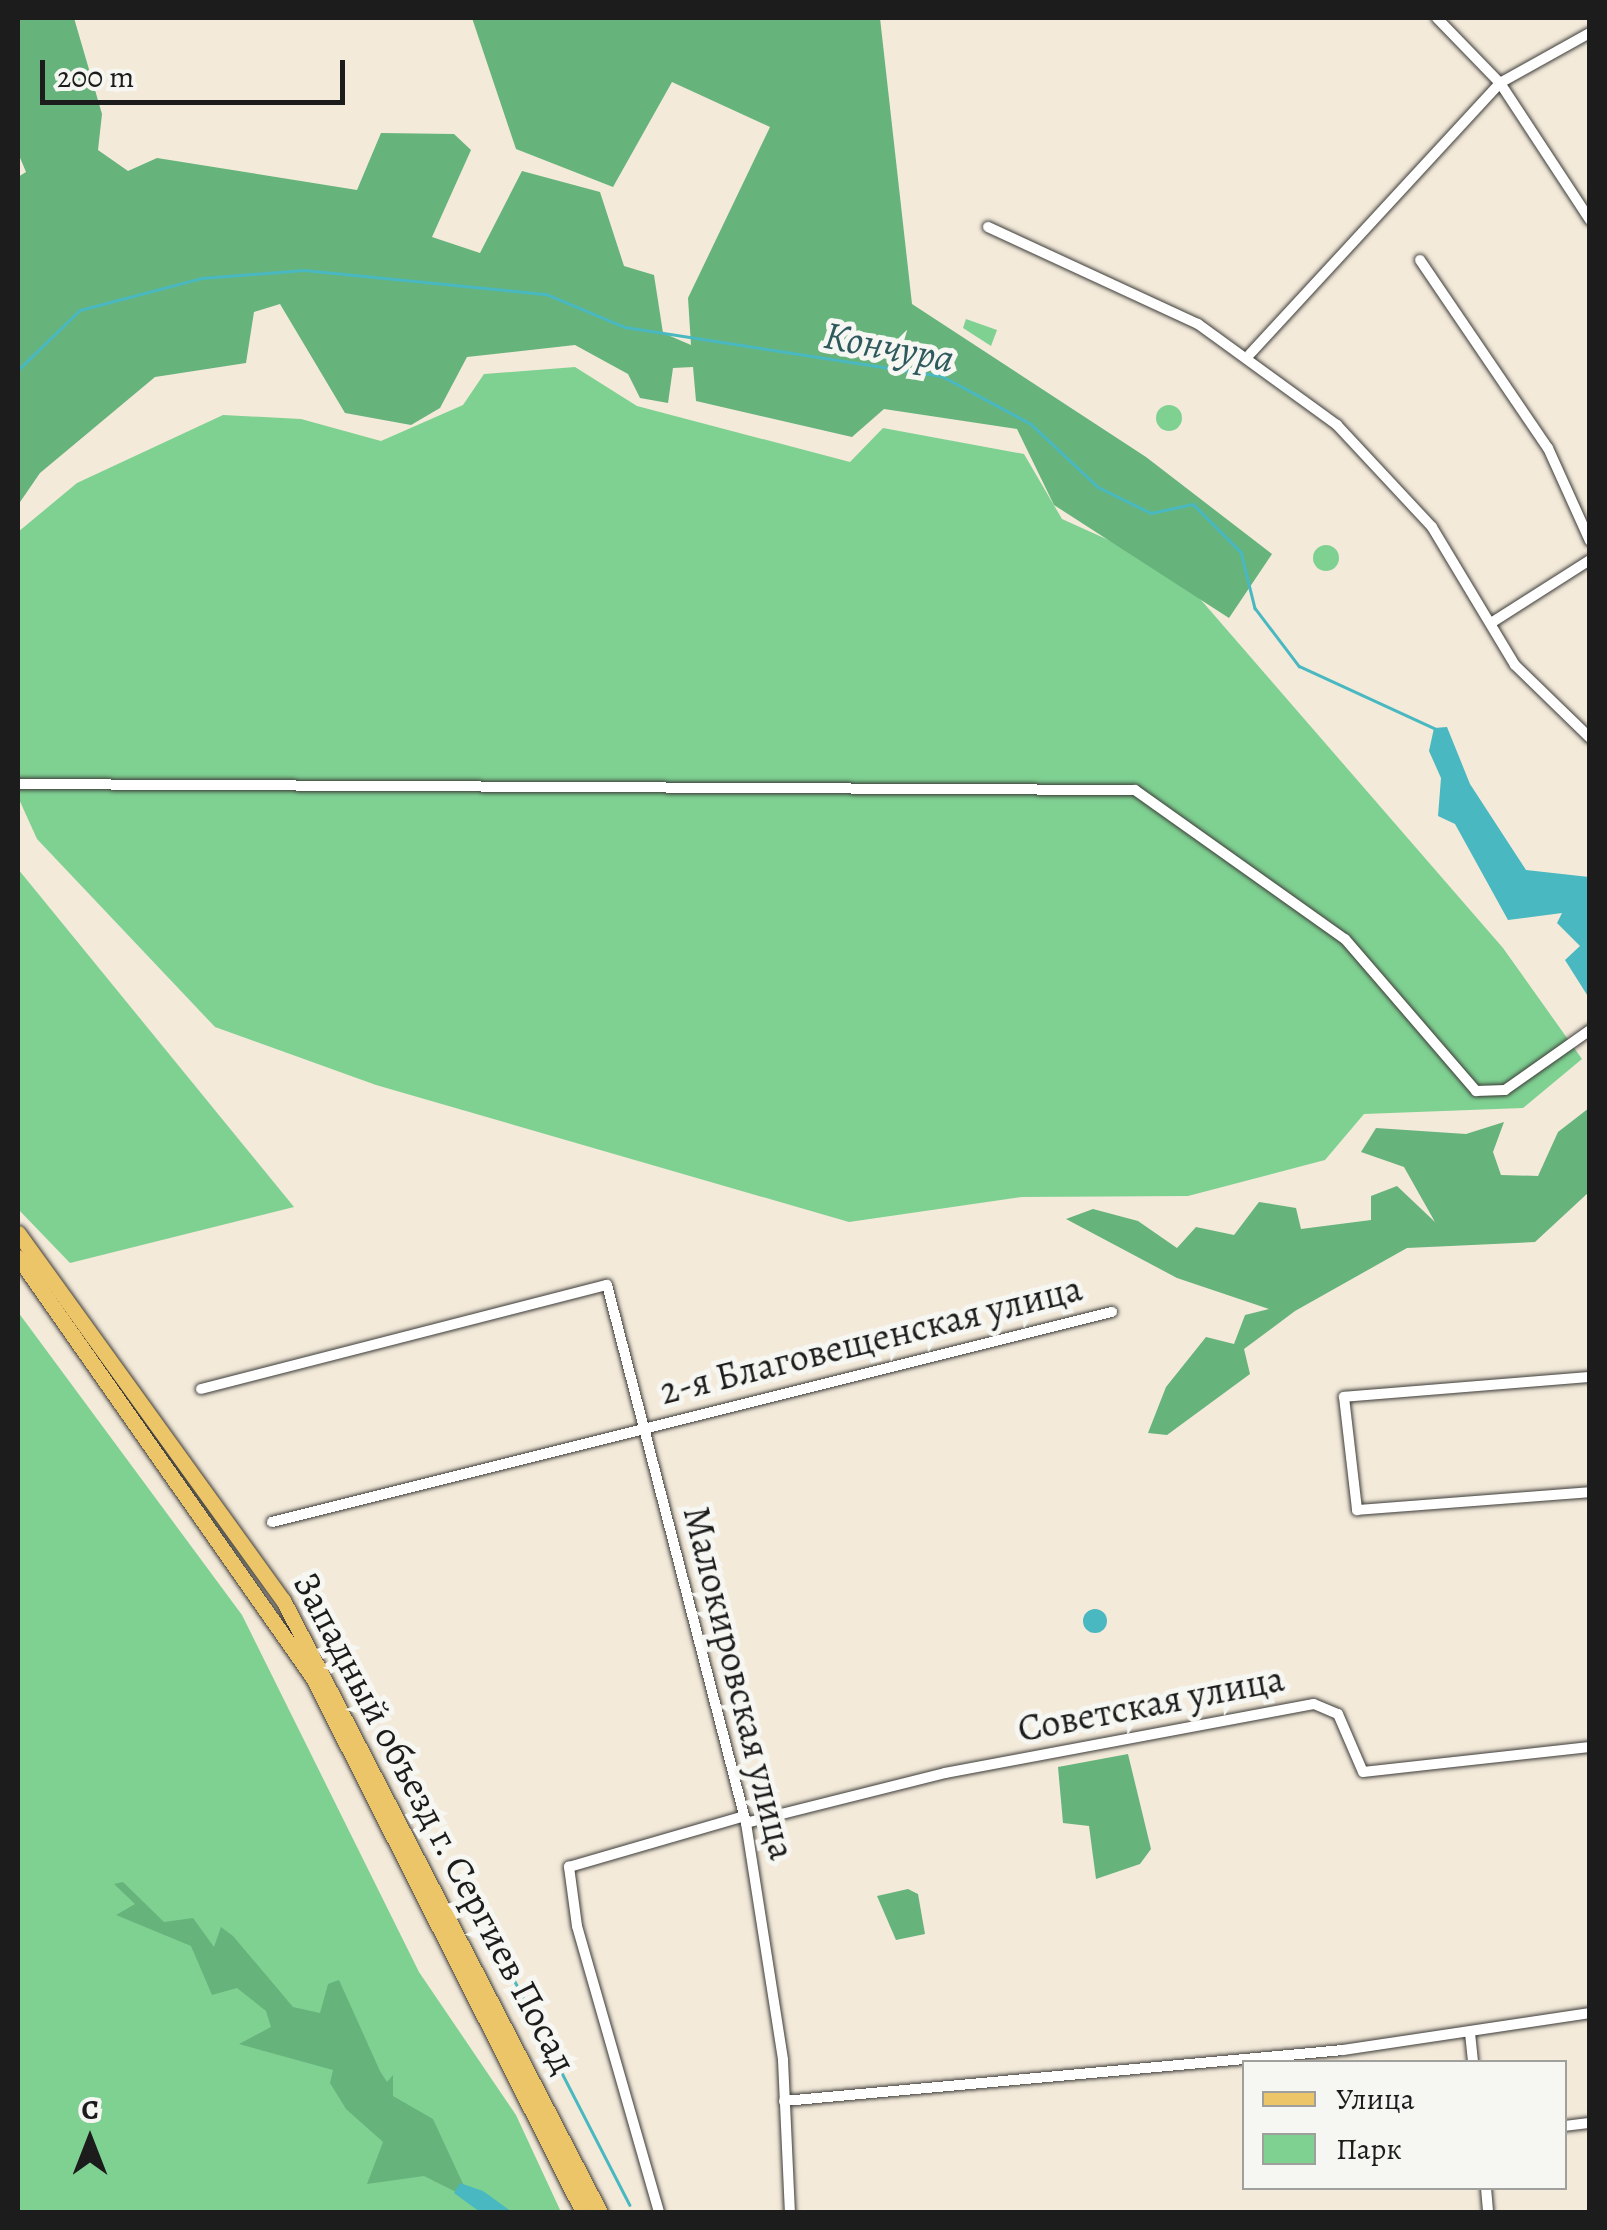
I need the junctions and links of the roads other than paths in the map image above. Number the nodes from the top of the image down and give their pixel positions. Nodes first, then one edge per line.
1 (1437, 18) edge
2 (1590, 33) edge
3 (1500, 83) junction
4 (1590, 220) edge
5 (988, 227) dead end
6 (1420, 260) dead end
7 (1250, 354) junction
8 (1590, 541) edge
9 (1590, 560) edge
10 (1491, 623) junction
11 (1590, 738) edge
12 (18, 784) edge
13 (1590, 1030) edge
14 (18, 1233) edge
15 (18, 1257) edge
16 (1112, 1312) dead end
17 (1590, 1377) edge
18 (201, 1390) dead end
19 (644, 1426) junction
20 (1590, 1492) edge
21 (272, 1522) dead end
22 (1590, 1746) edge
23 (745, 1820) junction
24 (1590, 2013) edge
25 (1470, 2033) junction
26 (1473, 2060) edge
27 (784, 2101) junction
28 (583, 2212) edge
29 (600, 2212) edge
30 (659, 2212) edge
31 (790, 2212) edge

1 - 3 street
2 - 3 street
3 - 4 street
3 - 7 street
5 - 7 street
6 - 8 street
7 - 10 street
9 - 10 street
10 - 11 street
12 - 13 street
14 - 29 main road, Западный объезд г. Сергиев Посад
15 - 28 main road, Западный объезд г. Сергиев Посад
16 - 19 street, 2-я Благовещенская улица
17 - 20 street
18 - 19 street, Малокировская улица
19 - 21 street, 2-я Благовещенская улица
19 - 23 street, Малокировская улица
22 - 23 street, Советская улица
23 - 27 street, Малокировская улица
23 - 30 street
24 - 25 street
25 - 26 street
25 - 27 street
27 - 31 street, Малокировская улица

